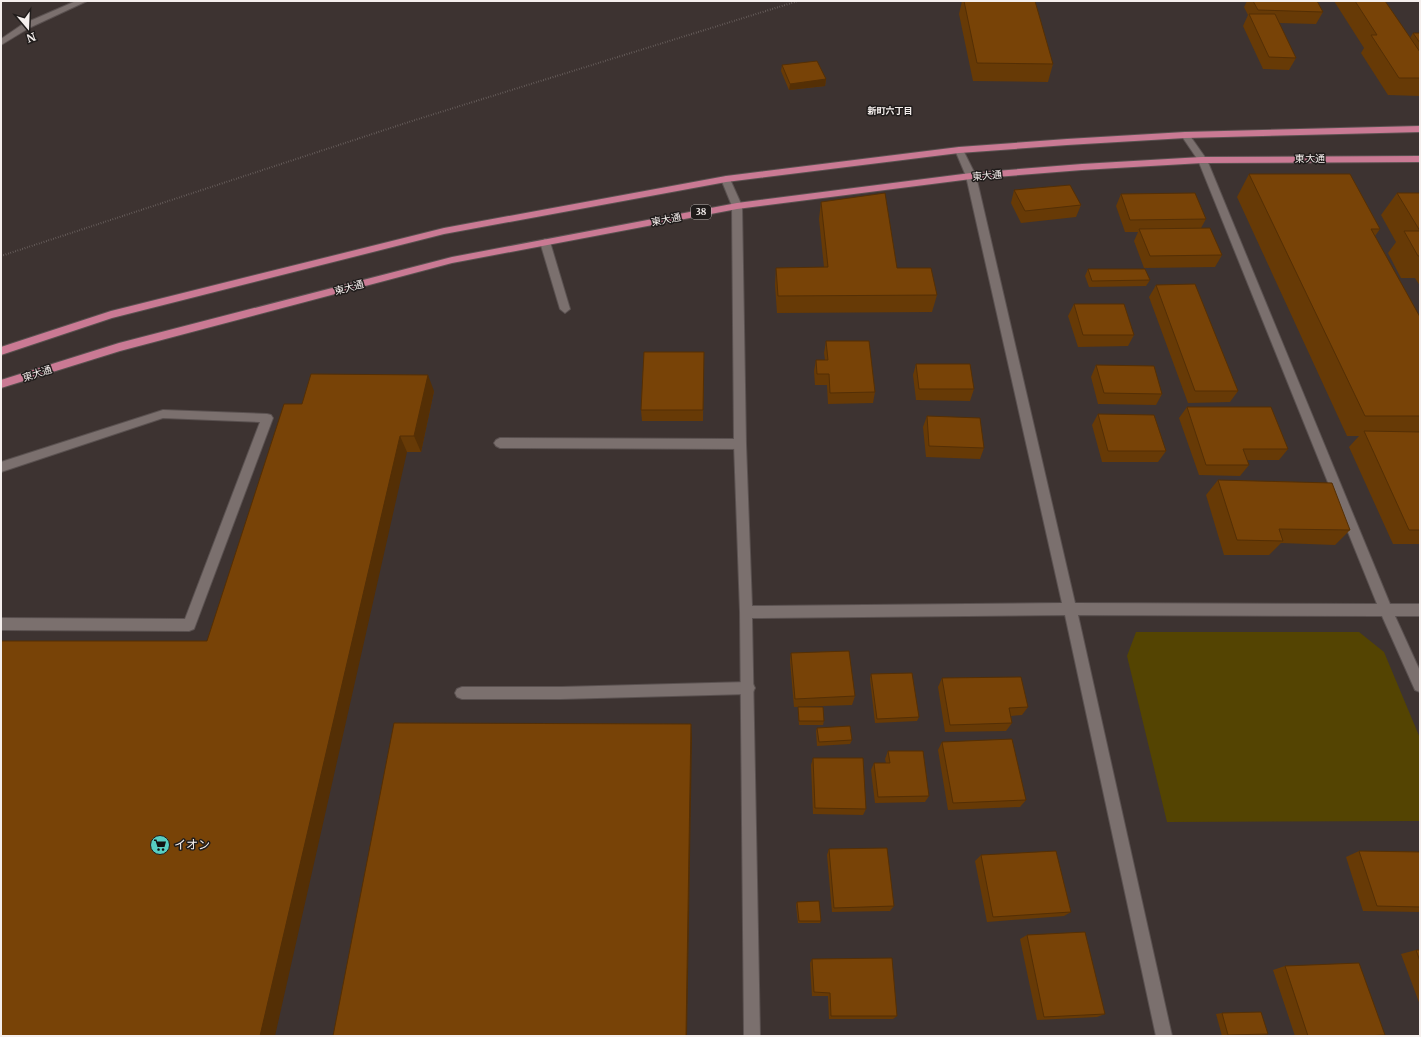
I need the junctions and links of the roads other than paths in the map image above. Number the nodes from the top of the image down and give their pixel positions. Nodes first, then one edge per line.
1 (83, 1) edge
2 (1, 43) edge
3 (1420, 129) edge
4 (1185, 135) junction
5 (960, 150) junction
6 (1420, 158) edge
7 (1202, 160) junction
8 (971, 176) junction
9 (726, 179) junction
10 (737, 206) junction
11 (545, 242) junction
12 (565, 309) dead end
13 (1, 350) edge
14 (1, 384) edge
15 (500, 443) dead end
16 (740, 444) junction
17 (1, 467) edge
18 (1070, 609) junction
19 (1386, 610) junction
20 (1420, 610) edge
21 (746, 612) junction
22 (1, 624) edge
23 (1420, 686) edge
24 (748, 688) junction
25 (462, 693) dead end
26 (752, 1036) edge
27 (1164, 1036) edge

1 - 2 street
3 - 4 highway
4 - 5 highway
4 - 7 street
5 - 8 street
5 - 9 highway
6 - 7 highway, 東大通 / 38
7 - 8 highway, 東大通 / 38
7 - 19 street
8 - 10 highway, 東大通 / 38
8 - 18 street
9 - 10 street
9 - 13 highway
10 - 11 highway, 東大通 / 38
10 - 16 street
11 - 12 street
11 - 14 highway, 東大通 / 38
15 - 16 street
16 - 21 street
17 - 22 street
18 - 19 street
18 - 21 street
18 - 27 street
19 - 20 street
19 - 23 street
21 - 24 street
24 - 25 street
24 - 26 street

